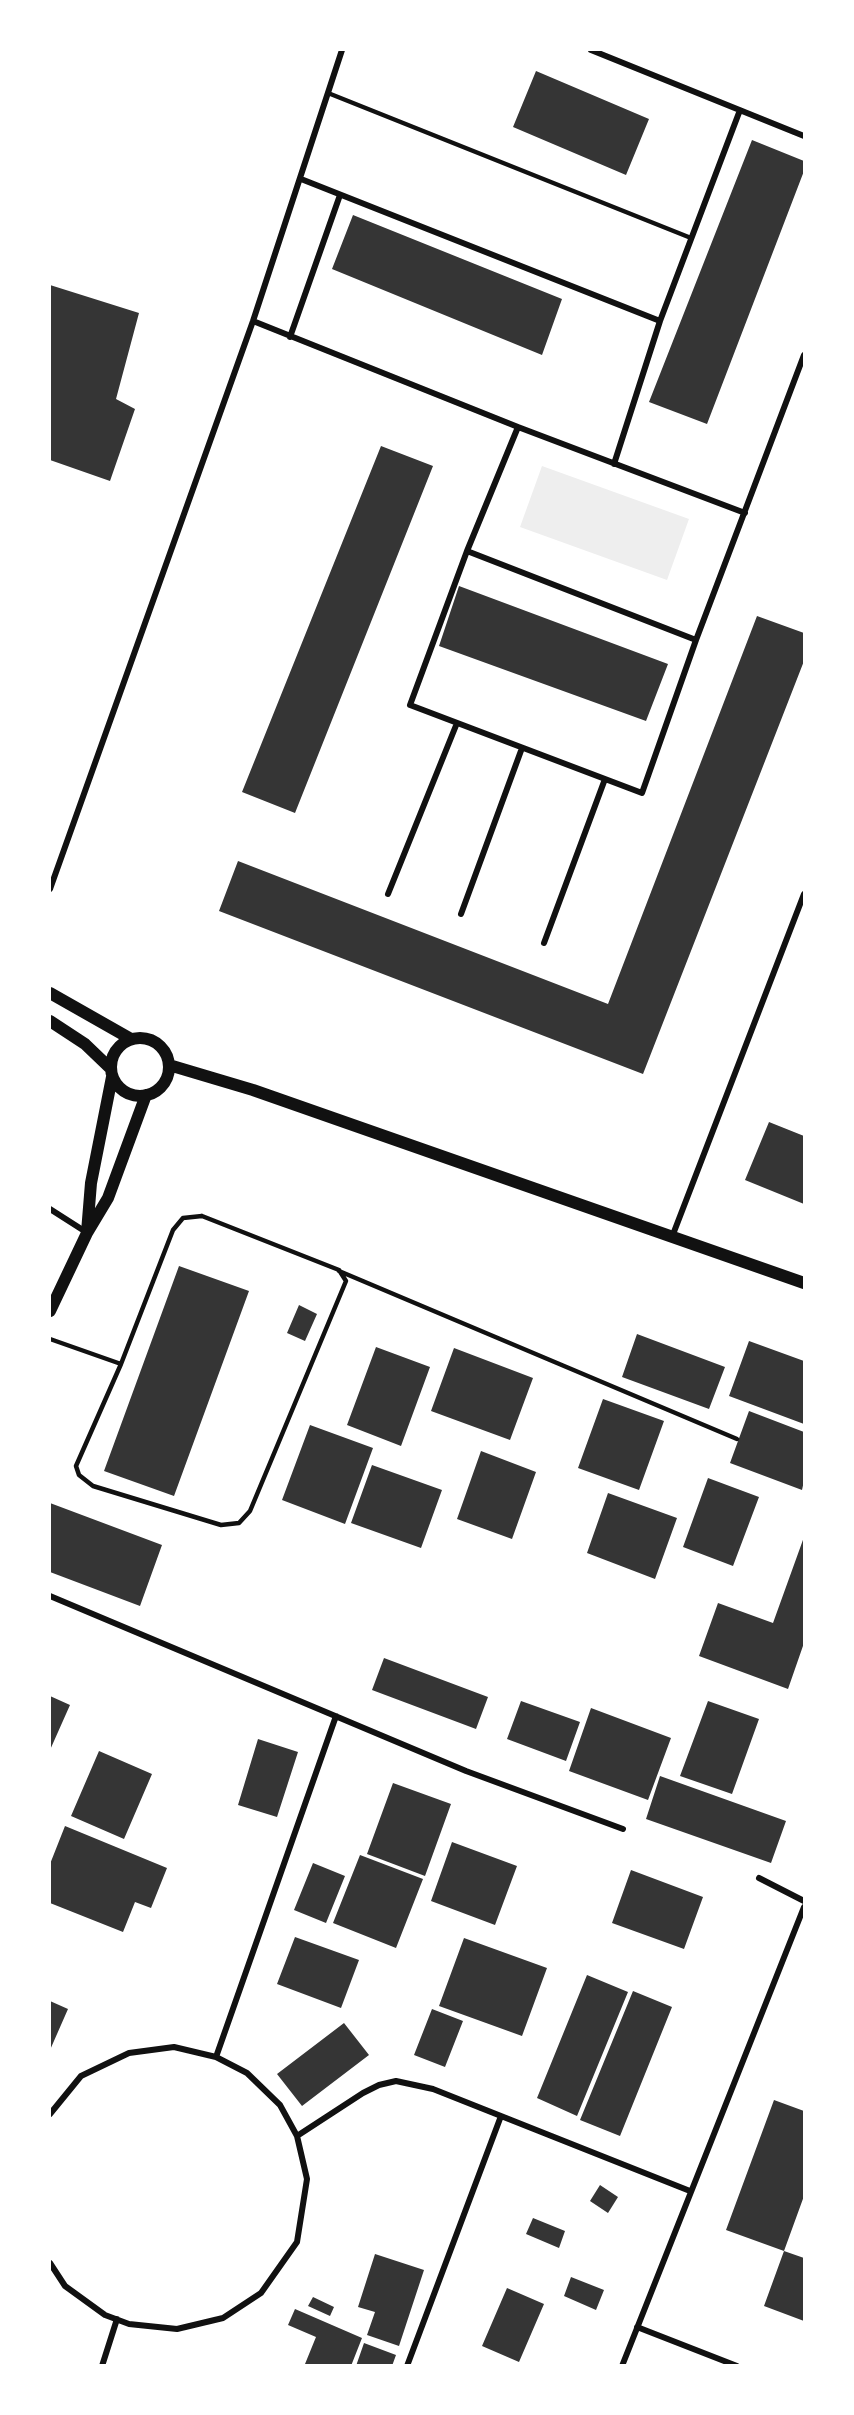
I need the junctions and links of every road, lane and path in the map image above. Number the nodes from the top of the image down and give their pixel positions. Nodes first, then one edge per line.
1 (342, 50) edge
2 (591, 50) edge
3 (328, 93) junction
4 (740, 110) junction
5 (804, 136) edge
6 (301, 179) junction
7 (340, 195) junction
8 (691, 238) junction
9 (253, 321) junction
10 (660, 321) junction
11 (290, 336) junction
12 (804, 355) edge
13 (518, 427) junction
14 (614, 464) junction
15 (745, 513) junction
16 (467, 551) junction
17 (696, 640) junction
18 (457, 723) junction
19 (522, 748) junction
20 (605, 779) junction
21 (50, 889) edge
22 (388, 894) dead end
23 (804, 894) edge
24 (461, 914) dead end
25 (544, 943) dead end
26 (50, 993) edge
27 (50, 1021) edge
28 (131, 1039) junction
29 (169, 1065) junction
30 (111, 1072) junction
31 (146, 1095) junction
32 (50, 1209) edge
33 (87, 1233) junction
34 (672, 1237) junction
35 (339, 1270) junction
36 (804, 1283) edge
37 (50, 1311) edge
38 (50, 1339) edge
39 (121, 1364) junction
40 (737, 1439) dead end
41 (50, 1596) edge
42 (336, 1716) junction
43 (623, 1829) dead end
44 (759, 1878) dead end
45 (804, 1900) edge
46 (804, 1907) edge
47 (216, 2057) junction
48 (50, 2114) edge
49 (501, 2116) junction
50 (297, 2136) junction
51 (690, 2191) junction
52 (50, 2264) edge
53 (117, 2319) junction
54 (637, 2327) junction
55 (102, 2366) edge
56 (406, 2366) edge
57 (622, 2366) edge
58 (737, 2366) edge

1 - 3 street
2 - 4 street
3 - 6 street
3 - 8 lane
4 - 5 street
4 - 8 street
6 - 7 street
6 - 9 street
7 - 10 street
7 - 11 street
8 - 10 street
9 - 11 street
9 - 21 street
10 - 14 street
11 - 13 street
12 - 15 street
13 - 14 street
13 - 16 street
14 - 15 street
15 - 17 street
16 - 17 street
16 - 18 street
17 - 20 street
18 - 19 street
18 - 22 street
19 - 20 street
19 - 24 street
20 - 25 street
23 - 34 street
26 - 28 main road
27 - 30 main road
28 - 29 main road
28 - 30 main road
29 - 31 main road
29 - 34 main road
30 - 31 main road
30 - 33 main road
31 - 33 main road
32 - 33 street
33 - 37 main road
34 - 36 main road
35 - 39 lane
35 - 39 lane
35 - 40 lane
38 - 39 lane
41 - 42 street
42 - 43 street
42 - 47 street
44 - 45 street
46 - 51 street
47 - 48 street
47 - 50 street
49 - 50 street
49 - 51 street
49 - 56 street
50 - 53 street
51 - 54 street
52 - 53 street
53 - 55 street
54 - 57 street
54 - 58 street

